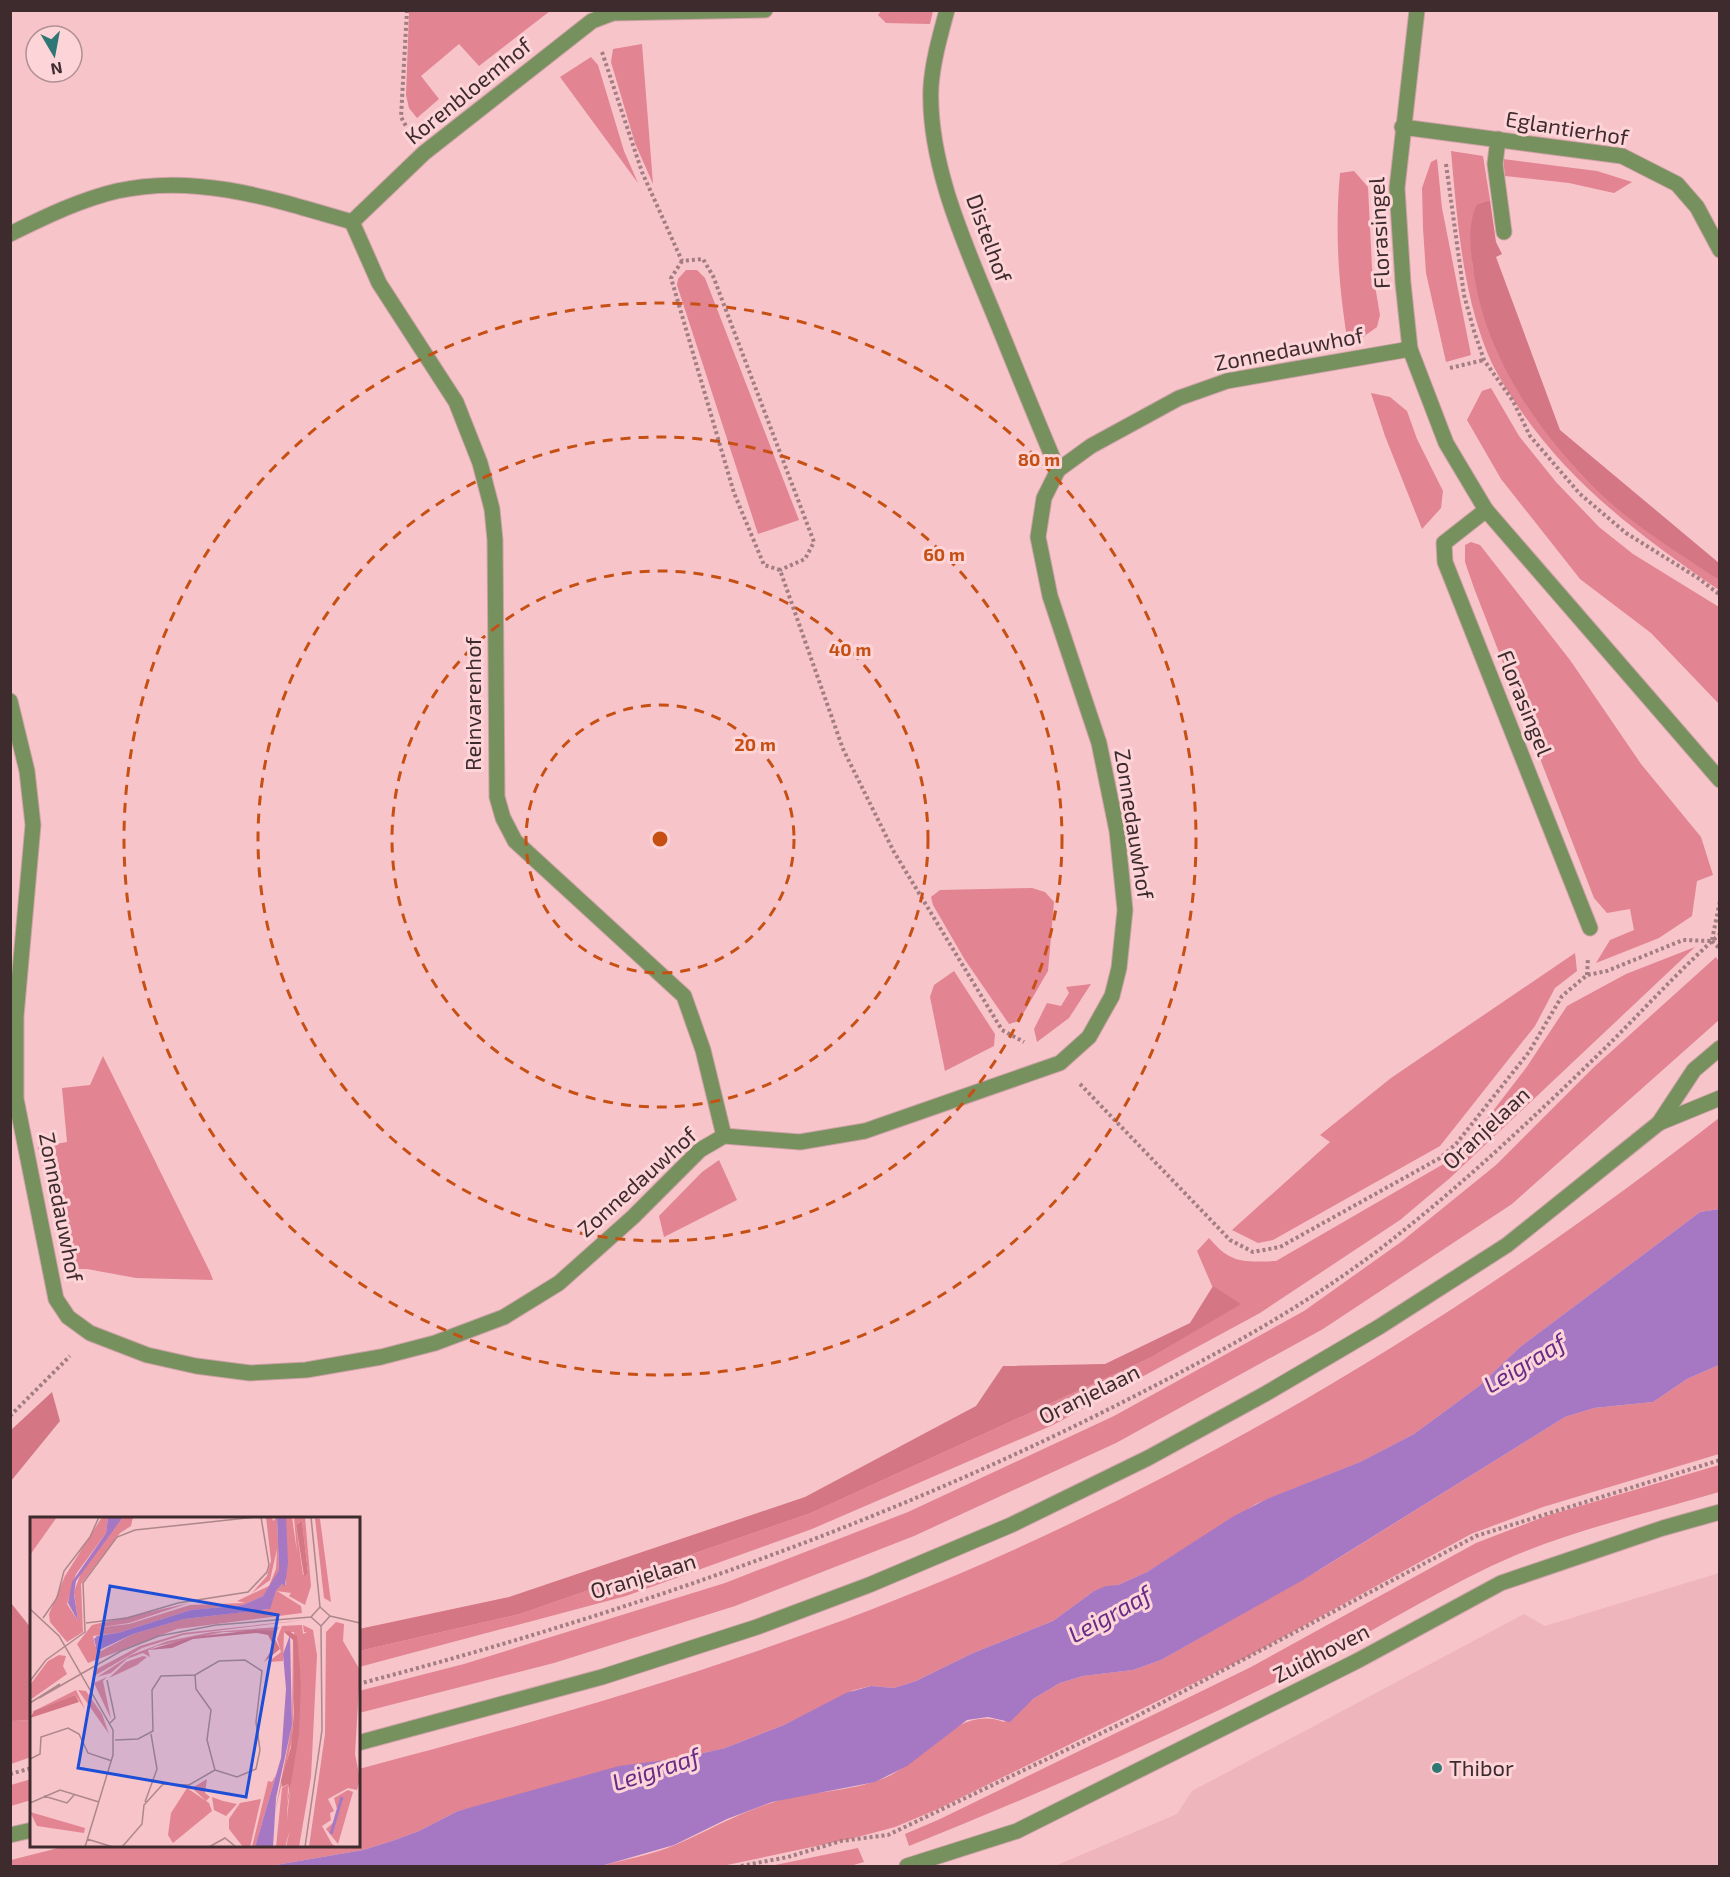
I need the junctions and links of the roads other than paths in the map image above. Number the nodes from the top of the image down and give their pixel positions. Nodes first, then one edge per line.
1 (765, 10) edge
2 (947, 10) edge
3 (1418, 10) edge
4 (1402, 127) junction
5 (1498, 139) junction
6 (352, 222) junction
7 (1504, 232) dead end
8 (10, 234) edge
9 (1719, 250) edge
10 (1410, 349) junction
11 (1058, 470) junction
12 (1486, 510) junction
13 (10, 701) edge
14 (1719, 780) edge
15 (1590, 928) dead end
16 (1719, 1048) edge
17 (1719, 1098) edge
18 (1659, 1123) junction
19 (723, 1136) junction
20 (1719, 1512) edge
21 (360, 1742) edge
22 (30, 1830) edge
23 (10, 1835) edge
24 (952, 1859) edge
25 (907, 1866) edge

1 - 6 street, Korenbloemhof
2 - 11 street, Distelhof
3 - 4 street, Florasingel
4 - 5 street, Eglantierhof
4 - 10 street, Florasingel
5 - 7 street
5 - 9 street, Eglantierhof
6 - 8 street
6 - 19 street, Reinvarenhof
10 - 11 street, Zonnedauwhof
10 - 12 street, Florasingel
11 - 19 street, Zonnedauwhof
12 - 14 street, Florasingel
12 - 15 street, Florasingel
13 - 19 street, Zonnedauwhof
16 - 18 street
17 - 18 street
18 - 21 street
20 - 24 street, Zuidhoven
22 - 23 street
24 - 25 street, Zuidhoven

